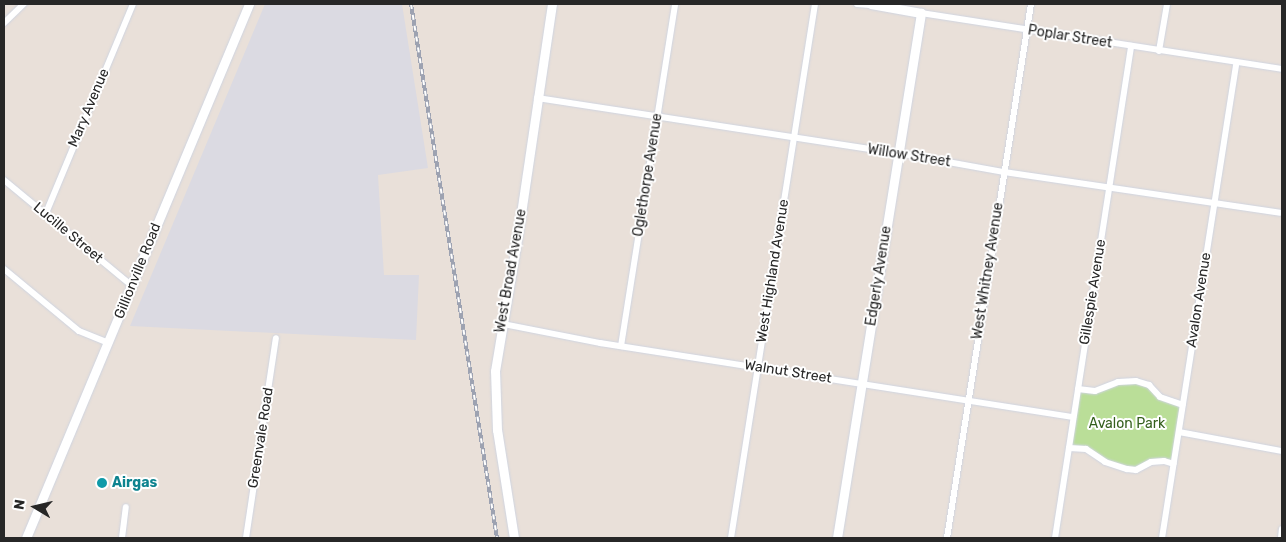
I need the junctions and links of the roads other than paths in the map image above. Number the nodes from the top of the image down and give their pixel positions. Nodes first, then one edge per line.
1 (24, 4) edge
2 (133, 4) edge
3 (249, 4) edge
4 (552, 4) edge
5 (675, 4) edge
6 (815, 4) edge
7 (857, 4) edge
8 (1031, 4) edge
9 (1166, 4) edge
10 (870, 5) edge
11 (921, 13) junction
12 (4, 23) edge
13 (1026, 30) junction
14 (1131, 46) junction
15 (1159, 51) junction
16 (1236, 63) junction
17 (1282, 69) edge
18 (537, 98) junction
19 (657, 117) junction
20 (794, 138) junction
21 (898, 153) junction
22 (1004, 172) junction
23 (4, 180) edge
24 (1110, 187) junction
25 (1215, 203) junction
26 (46, 213) junction
27 (1280, 213) dead end
28 (4, 269) edge
29 (132, 286) junction
30 (503, 324) junction
31 (276, 338) dead end
32 (108, 343) junction
33 (621, 346) junction
34 (758, 367) junction
35 (862, 383) junction
36 (1078, 389) junction
37 (968, 400) junction
38 (1183, 405) junction
39 (1073, 417) junction
40 (1179, 432) junction
41 (1069, 448) junction
42 (1282, 451) edge
43 (1174, 464) junction
44 (126, 507) dead end
45 (1282, 529) edge
46 (26, 538) edge
47 (122, 538) edge
48 (246, 538) edge
49 (514, 538) edge
50 (731, 538) edge
51 (837, 538) edge
52 (947, 538) edge
53 (1055, 538) edge
54 (1162, 538) edge
55 (1281, 538) edge

1 - 12 street
2 - 26 street, Mary Avenue
3 - 29 street, Gillionville Road
4 - 18 street, West Broad Avenue
5 - 19 street, Oglethorpe Avenue
6 - 20 street, West Highland Avenue
7 - 10 street, Poplar Street
8 - 13 street, West Whitney Avenue
9 - 15 street
10 - 11 street, Poplar Street
11 - 13 street, Poplar Street
11 - 21 street, Edgerly Avenue
13 - 14 street, Poplar Street
13 - 22 street, West Whitney Avenue
14 - 15 street, Poplar Street
14 - 24 street, Gillespie Avenue
15 - 16 street, Poplar Street
16 - 17 street, Poplar Street
16 - 25 street, Avalon Avenue
18 - 19 street, Willow Street
18 - 30 street, West Broad Avenue
19 - 20 street, Willow Street
19 - 33 street, Oglethorpe Avenue
20 - 21 street, Willow Street
20 - 34 street, West Highland Avenue
21 - 22 street, Willow Street
21 - 35 street, Edgerly Avenue
22 - 24 street, Willow Street
22 - 37 street, West Whitney Avenue
23 - 26 street, Lucille Street
24 - 25 street, Willow Street
24 - 36 street, Gillespie Avenue
25 - 27 street, Willow Street
25 - 38 street, Avalon Avenue
26 - 29 street, Lucille Street
28 - 32 street
29 - 32 street, Gillionville Road
30 - 33 street, Walnut Street
30 - 49 street, West Broad Avenue
31 - 48 street, Greenvale Road
32 - 46 street, Gillionville Road
33 - 34 street, Walnut Street
34 - 35 street, Walnut Street
34 - 50 street, West Highland Avenue
35 - 37 street, Walnut Street
35 - 51 street, Edgerly Avenue
36 - 38 street
36 - 39 street, Gillespie Avenue
37 - 39 street, Walnut Street
37 - 52 street, West Whitney Avenue
38 - 40 street, Avalon Avenue
39 - 41 street, Gillespie Avenue
40 - 42 street
40 - 43 street, Avalon Avenue
41 - 43 street
41 - 53 street, Gillespie Avenue
43 - 54 street, Avalon Avenue
44 - 47 street
45 - 55 street

